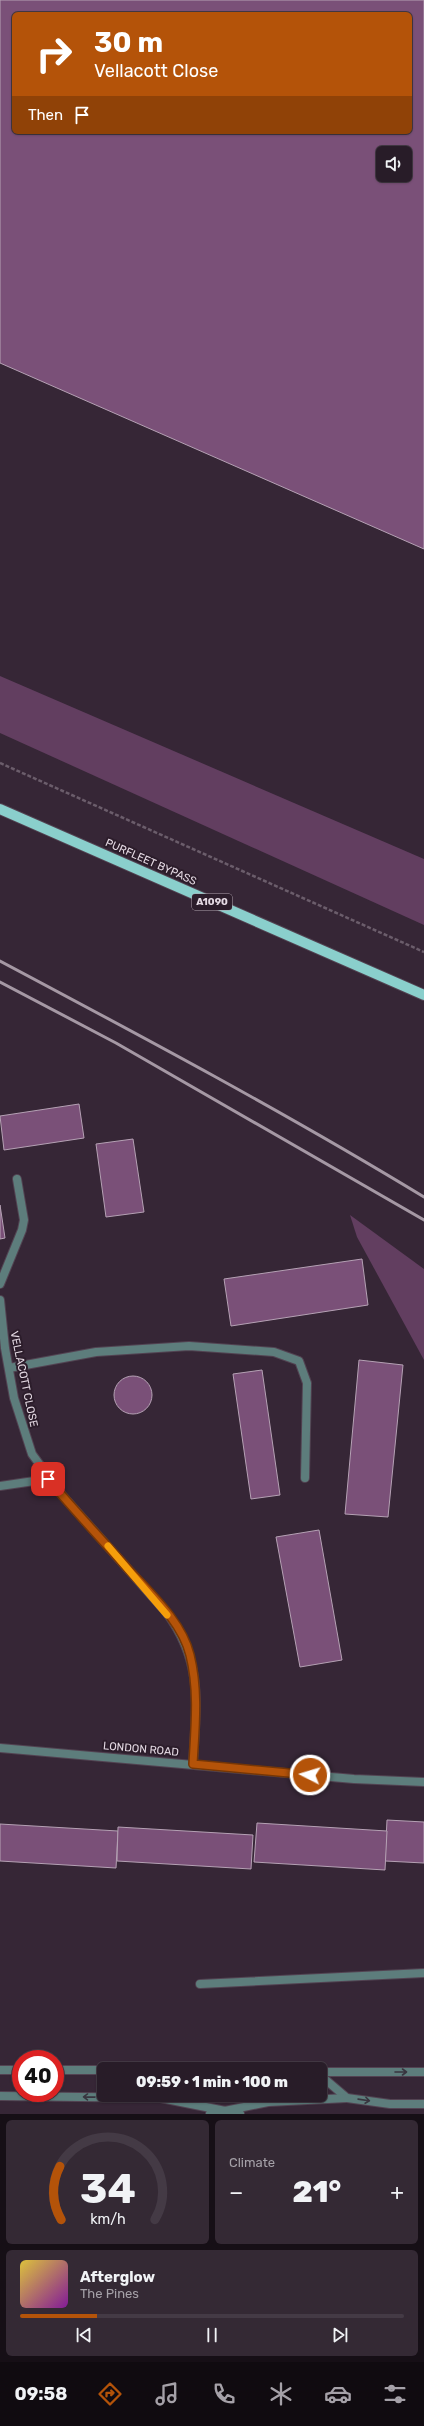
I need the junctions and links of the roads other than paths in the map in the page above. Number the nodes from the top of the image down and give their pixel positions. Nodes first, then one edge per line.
1 (0, 809) edge
2 (424, 995) edge
3 (17, 1179) dead end
4 (0, 1284) edge
5 (0, 1300) edge
6 (9, 1368) junction
7 (305, 1478) dead end
8 (48, 1479) junction
9 (0, 1486) edge
10 (0, 1748) edge
11 (193, 1764) junction
12 (424, 1782) edge
13 (424, 1973) edge
14 (200, 1984) dead end
15 (0, 2070) edge
16 (12, 2070) edge
17 (64, 2070) edge
18 (97, 2070) edge
19 (424, 2072) edge
20 (327, 2073) edge
21 (327, 2079) edge
22 (0, 2096) edge
23 (347, 2098) junction
24 (424, 2104) edge
25 (225, 2111) junction
26 (210, 2114) edge
27 (240, 2114) edge

1 - 2 main road, PURFLEET BYPASS / A1090
3 - 4 street
5 - 6 street, VELLACOTT CLOSE
6 - 7 street
6 - 8 street, VELLACOTT CLOSE
8 - 9 street
8 - 11 street, VELLACOTT CLOSE
10 - 11 street, LONDON ROAD
11 - 12 street, LONDON ROAD
13 - 14 street
15 - 16 street
17 - 18 street
20 -> 19 street
21 - 23 street
25 -> 22 street
23 -> 24 street
23 - 25 street
25 - 26 street
25 - 27 street

